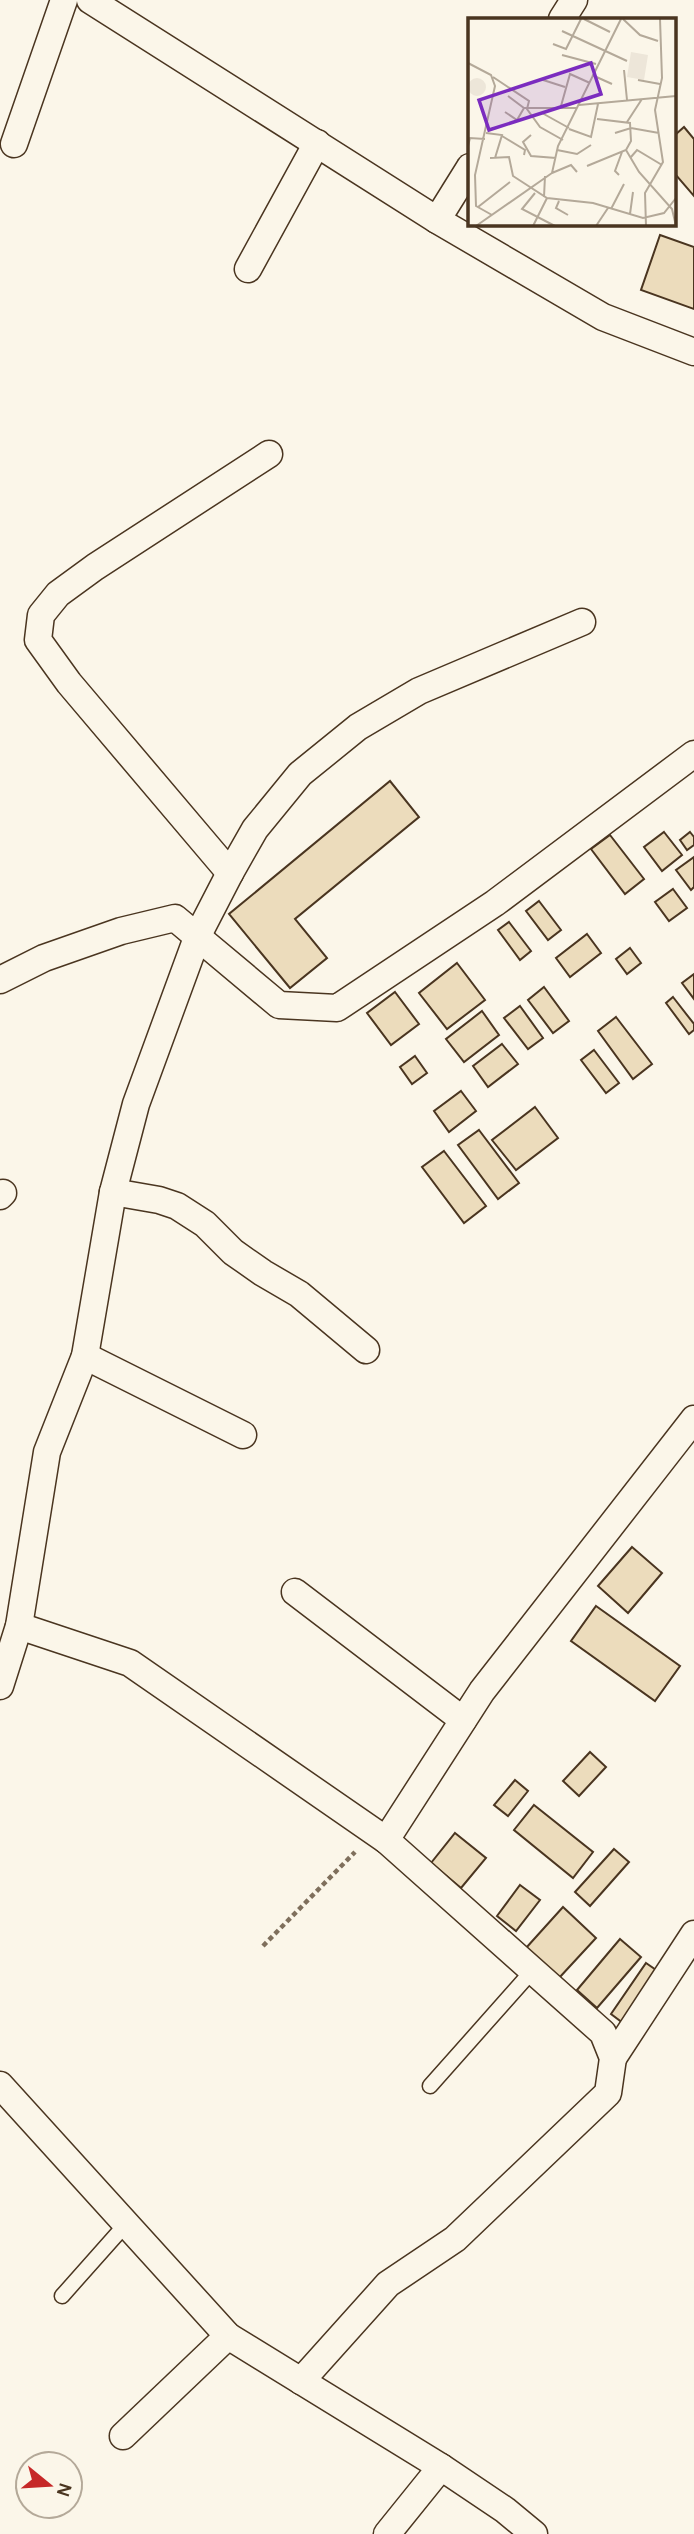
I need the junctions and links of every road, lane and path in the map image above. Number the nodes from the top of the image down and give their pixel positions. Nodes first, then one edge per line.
1 (64, 0) edge
2 (90, 0) edge
3 (574, 0) edge
4 (563, 18) edge
5 (317, 143) junction
6 (15, 144) dead end
7 (468, 170) edge
8 (437, 220) junction
9 (248, 269) dead end
10 (694, 352) edge
11 (269, 454) dead end
12 (582, 622) dead end
13 (694, 754) edge
14 (230, 873) junction
15 (198, 936) junction
16 (0, 980) edge
17 (113, 1192) junction
18 (366, 1350) dead end
19 (85, 1356) junction
20 (694, 1419) edge
21 (243, 1435) dead end
22 (295, 1592) dead end
23 (19, 1626) junction
24 (0, 1686) edge
25 (463, 1720) junction
26 (380, 1836) junction
27 (694, 1934) edge
28 (263, 1946) dead end
29 (533, 1970) junction
30 (613, 2058) junction
31 (0, 2085) edge
32 (430, 2086) dead end
33 (126, 2224) junction
34 (62, 2296) dead end
35 (228, 2336) junction
36 (301, 2381) junction
37 (123, 2436) dead end
38 (441, 2467) junction
39 (387, 2534) edge
40 (534, 2534) edge

1 - 6 street
2 - 5 street
3 - 4 street
5 - 8 street
5 - 9 street
7 - 8 street
8 - 10 street
11 - 14 street
12 - 14 street
13 - 15 street
14 - 15 street
15 - 16 street
15 - 17 street
17 - 18 street
17 - 19 street
19 - 21 street
19 - 23 street
20 - 25 street
22 - 25 street
23 - 24 street
23 - 26 street
25 - 26 street
26 - 28 path
26 - 29 street
27 - 30 street
29 - 30 street
29 - 32 lane
30 - 36 street
31 - 33 street
33 - 34 lane
33 - 35 street
35 - 36 street
35 - 37 street
36 - 38 street
38 - 39 street
38 - 40 street

